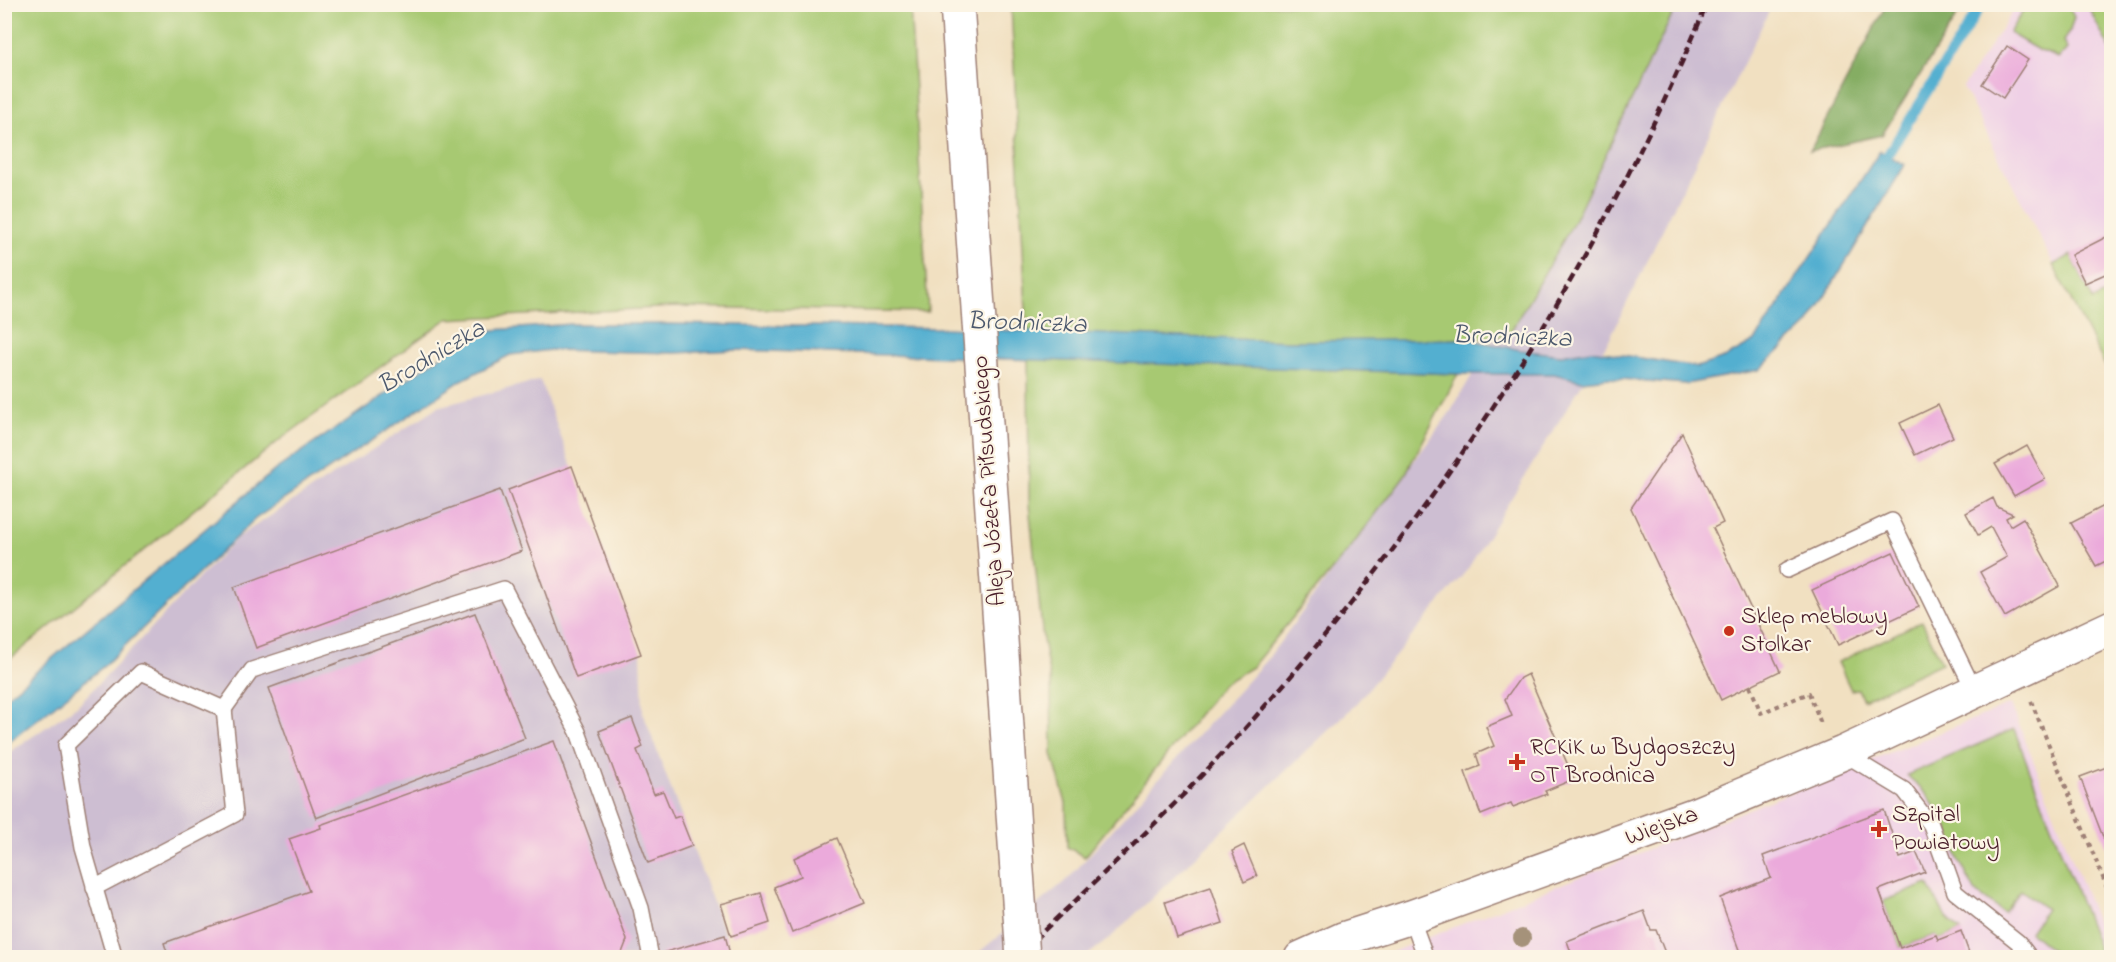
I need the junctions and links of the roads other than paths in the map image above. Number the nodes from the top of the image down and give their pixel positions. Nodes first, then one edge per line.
1 (957, 4) edge
2 (1787, 570) dead end
3 (2112, 627) edge
4 (1975, 692) junction
5 (224, 709) junction
6 (1833, 741) junction
7 (94, 888) junction
8 (1411, 917) junction
9 (115, 957) edge
10 (651, 957) edge
11 (1023, 957) edge
12 (1301, 957) edge
13 (1426, 957) edge
14 (2030, 957) edge

1 - 11 main road, Aleja Józefa Piłsudskiego, bridge
2 - 4 lane
3 - 4 main road, Wiejska
4 - 6 main road, Wiejska
5 - 7 lane
5 - 7 lane
5 - 10 lane
6 - 8 main road, Wiejska
6 - 14 lane
7 - 9 lane
8 - 12 main road, Wiejska
8 - 13 lane

